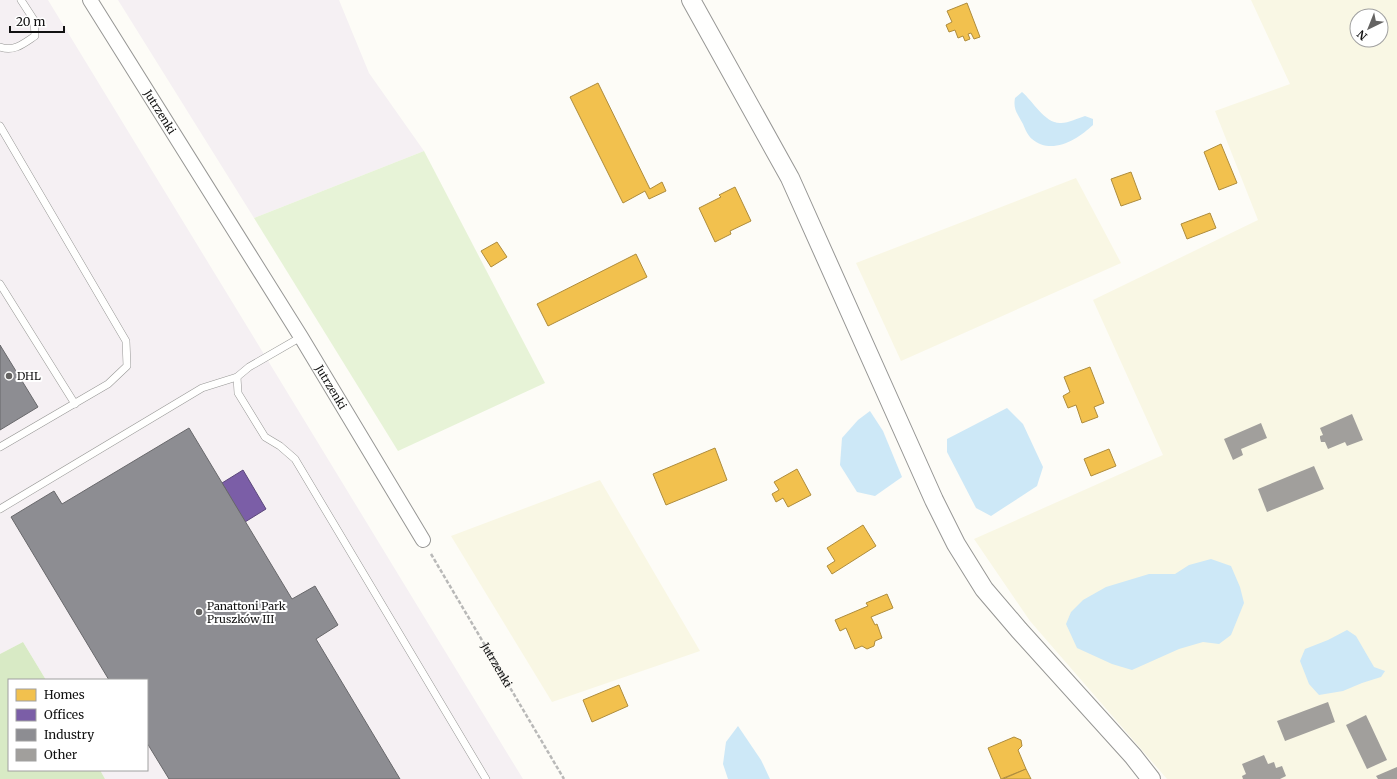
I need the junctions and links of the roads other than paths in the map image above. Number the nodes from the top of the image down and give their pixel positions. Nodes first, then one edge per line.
1 (21, 0) edge
2 (90, 0) edge
3 (691, 0) edge
4 (0, 47) edge
5 (0, 126) edge
6 (0, 284) edge
7 (301, 337) junction
8 (237, 377) junction
9 (75, 404) junction
10 (0, 447) edge
11 (0, 509) edge
12 (423, 540) road end
13 (486, 779) edge
14 (1151, 779) edge

1 - 4 lane
2 - 7 street, Jutrzenki
3 - 14 street
5 - 9 lane
6 - 9 lane
7 - 8 lane
7 - 12 street, Jutrzenki
8 - 11 lane
8 - 13 lane
9 - 10 lane

